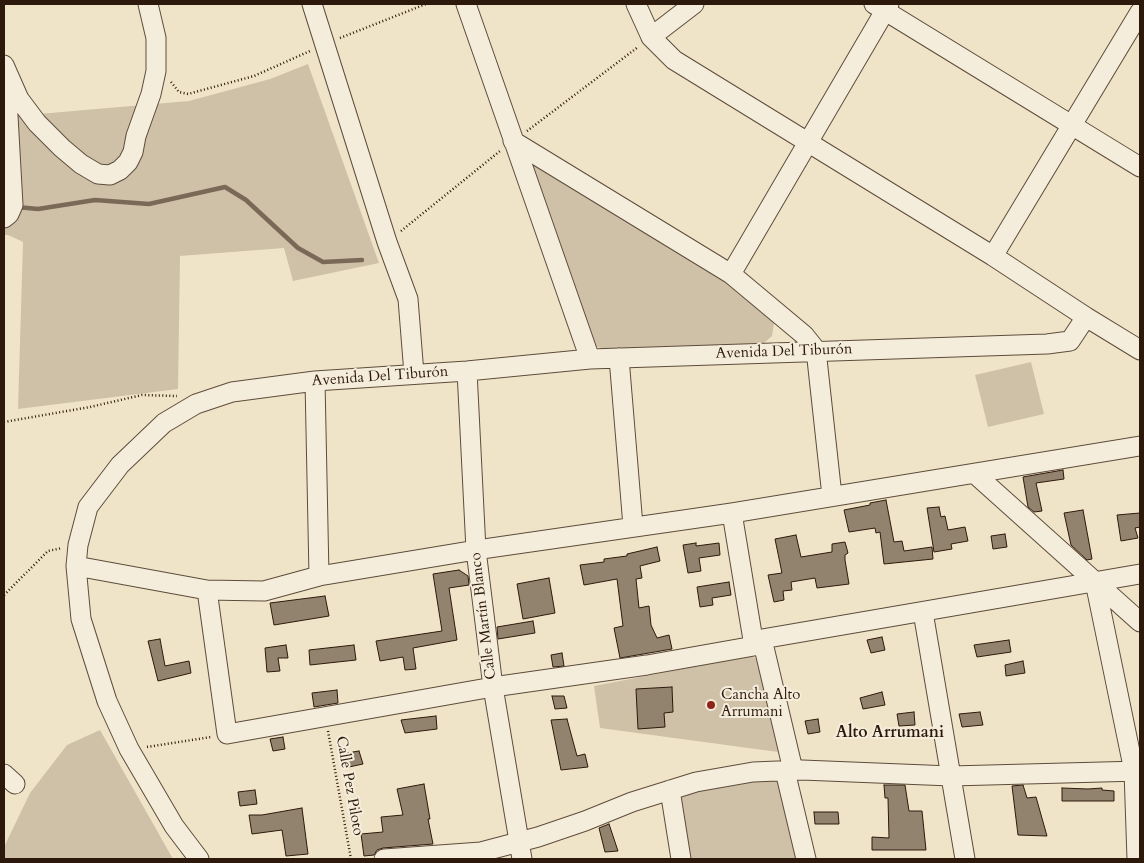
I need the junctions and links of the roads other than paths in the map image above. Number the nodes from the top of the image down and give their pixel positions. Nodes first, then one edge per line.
1 (148, 4) edge
2 (312, 4) edge
3 (466, 4) edge
4 (636, 4) edge
5 (694, 4) edge
6 (883, 6) edge
7 (1140, 12) edge
8 (651, 37) junction
9 (4, 67) edge
10 (1072, 125) junction
11 (513, 141) junction
12 (808, 142) junction
13 (1140, 167) edge
14 (4, 218) edge
15 (993, 256) junction
16 (731, 274) junction
17 (1086, 317) junction
18 (816, 350) junction
19 (1140, 350) edge
20 (590, 358) junction
21 (620, 358) junction
22 (468, 371) junction
23 (414, 374) junction
24 (316, 380) junction
25 (1140, 446) edge
26 (975, 474) junction
27 (832, 496) junction
28 (732, 513) junction
29 (633, 526) junction
30 (476, 550) junction
31 (76, 566) junction
32 (1140, 574) edge
33 (320, 576) junction
34 (1095, 582) junction
35 (207, 590) junction
36 (923, 612) junction
37 (1140, 622) edge
38 (758, 643) junction
39 (493, 687) junction
40 (789, 770) junction
41 (1137, 771) edge
42 (951, 776) junction
43 (670, 790) junction
44 (520, 851) edge
45 (199, 859) edge
46 (384, 859) edge
47 (681, 859) edge
48 (806, 859) edge
49 (965, 859) edge
50 (1136, 859) edge

1 - 9 street
2 - 23 street
3 - 11 street
4 - 8 street
5 - 8 street
6 - 10 street
6 - 12 street
7 - 10 street
8 - 12 street
9 - 14 street
10 - 13 street
10 - 15 street
11 - 16 street
11 - 20 street
12 - 15 street
12 - 16 street
15 - 17 street
16 - 18 street
17 - 18 street, Avenida Del Tiburón
17 - 19 street
18 - 21 street, Avenida Del Tiburón
18 - 27 street
20 - 21 street, Avenida Del Tiburón
20 - 22 street, Avenida Del Tiburón
21 - 29 street
22 - 23 street, Avenida Del Tiburón
22 - 30 street, Calle Martín Blanco
23 - 24 street, Avenida Del Tiburón
24 - 31 street, Avenida Del Tiburón
24 - 33 street
25 - 26 street
26 - 27 street
26 - 34 street
27 - 28 street
28 - 29 street
28 - 38 street
29 - 30 street
30 - 33 street
30 - 39 street, Calle Martín Blanco
31 - 35 street
31 - 45 street, Avenida Del Tiburón
32 - 34 street
33 - 35 street
34 - 36 street
34 - 37 street
34 - 41 street
35 - 39 street
36 - 38 street
36 - 42 street
38 - 39 street
38 - 40 street
39 - 44 street, Calle Martín Blanco
40 - 42 street
40 - 43 street
40 - 48 street
41 - 42 street
41 - 50 street
42 - 49 street
43 - 44 street
43 - 47 street
44 - 46 street

